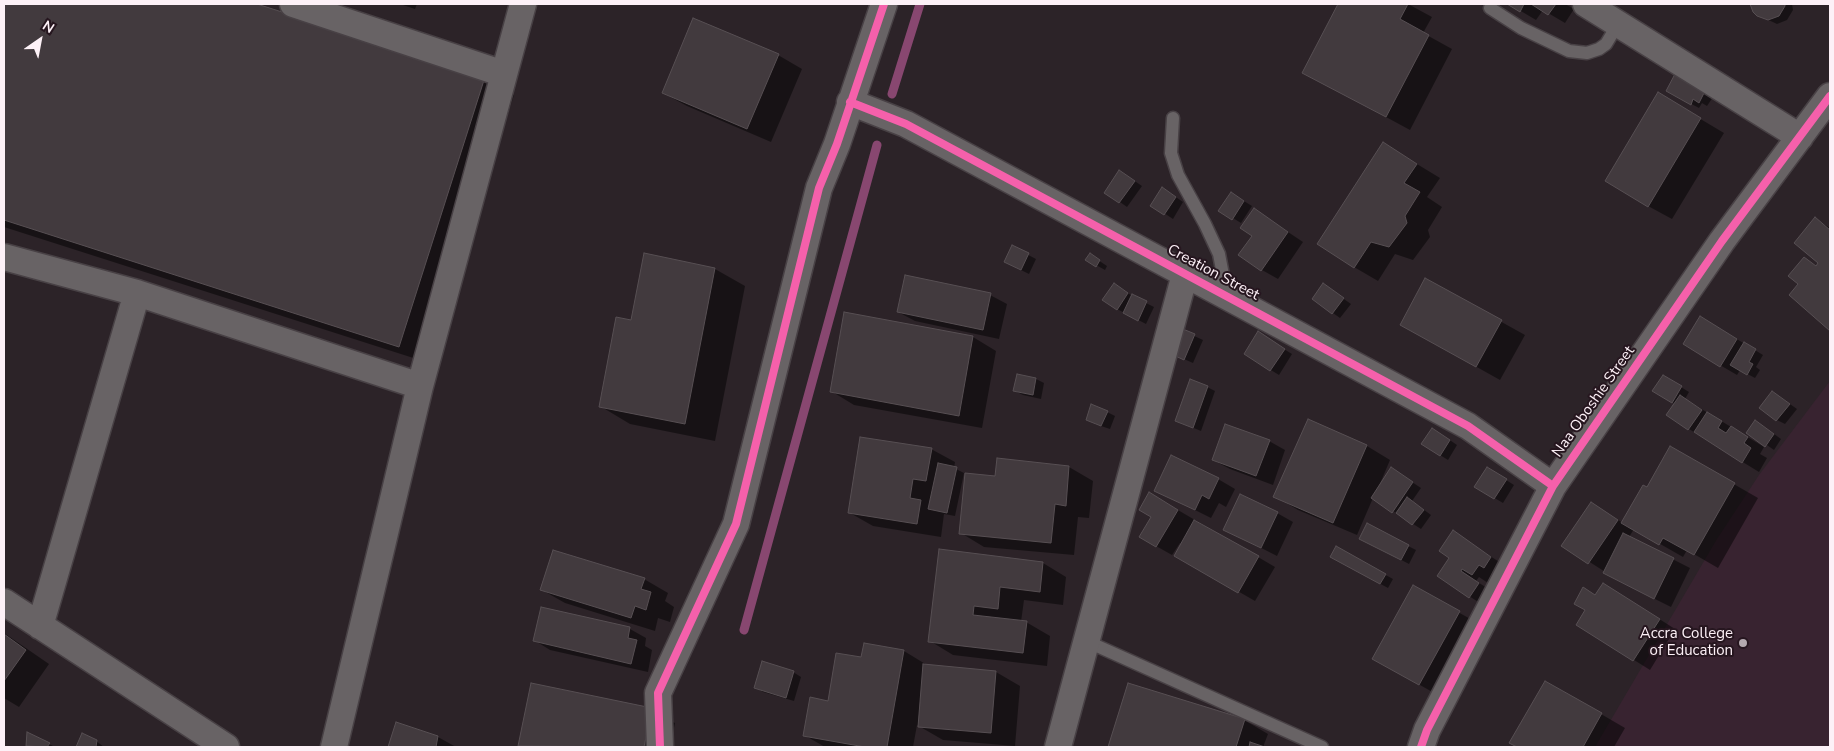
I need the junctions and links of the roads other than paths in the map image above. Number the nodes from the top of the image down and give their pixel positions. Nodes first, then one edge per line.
1 (293, 4) edge
2 (523, 4) edge
3 (884, 4) edge
4 (1586, 4) edge
5 (1490, 8) dead end
6 (1618, 24) junction
7 (504, 74) junction
8 (1830, 96) edge
9 (850, 102) junction
10 (1173, 118) dead end
11 (1800, 137) junction
12 (4, 257) edge
13 (1185, 274) junction
14 (137, 293) junction
15 (1227, 296) junction
16 (420, 386) junction
17 (1553, 486) junction
18 (4, 602) edge
19 (40, 626) junction
20 (1086, 641) junction
21 (226, 747) edge
22 (334, 747) edge
23 (660, 747) edge
24 (1058, 747) edge
25 (1322, 747) edge
26 (1421, 747) edge

1 - 7 street
2 - 7 street
3 - 9 street
4 - 6 street
5 - 6 lane
6 - 11 street
7 - 16 street
8 - 11 street, Naa Oboshie Street
9 - 13 street, Creation Street
9 - 23 street
10 - 15 lane
11 - 17 street, Naa Oboshie Street
12 - 14 street
13 - 15 street, Creation Street
13 - 20 street
14 - 16 street
14 - 19 street
15 - 17 street, Creation Street
16 - 22 street
17 - 26 street, Naa Oboshie Street
18 - 19 street
19 - 21 street
20 - 24 street
20 - 25 lane

